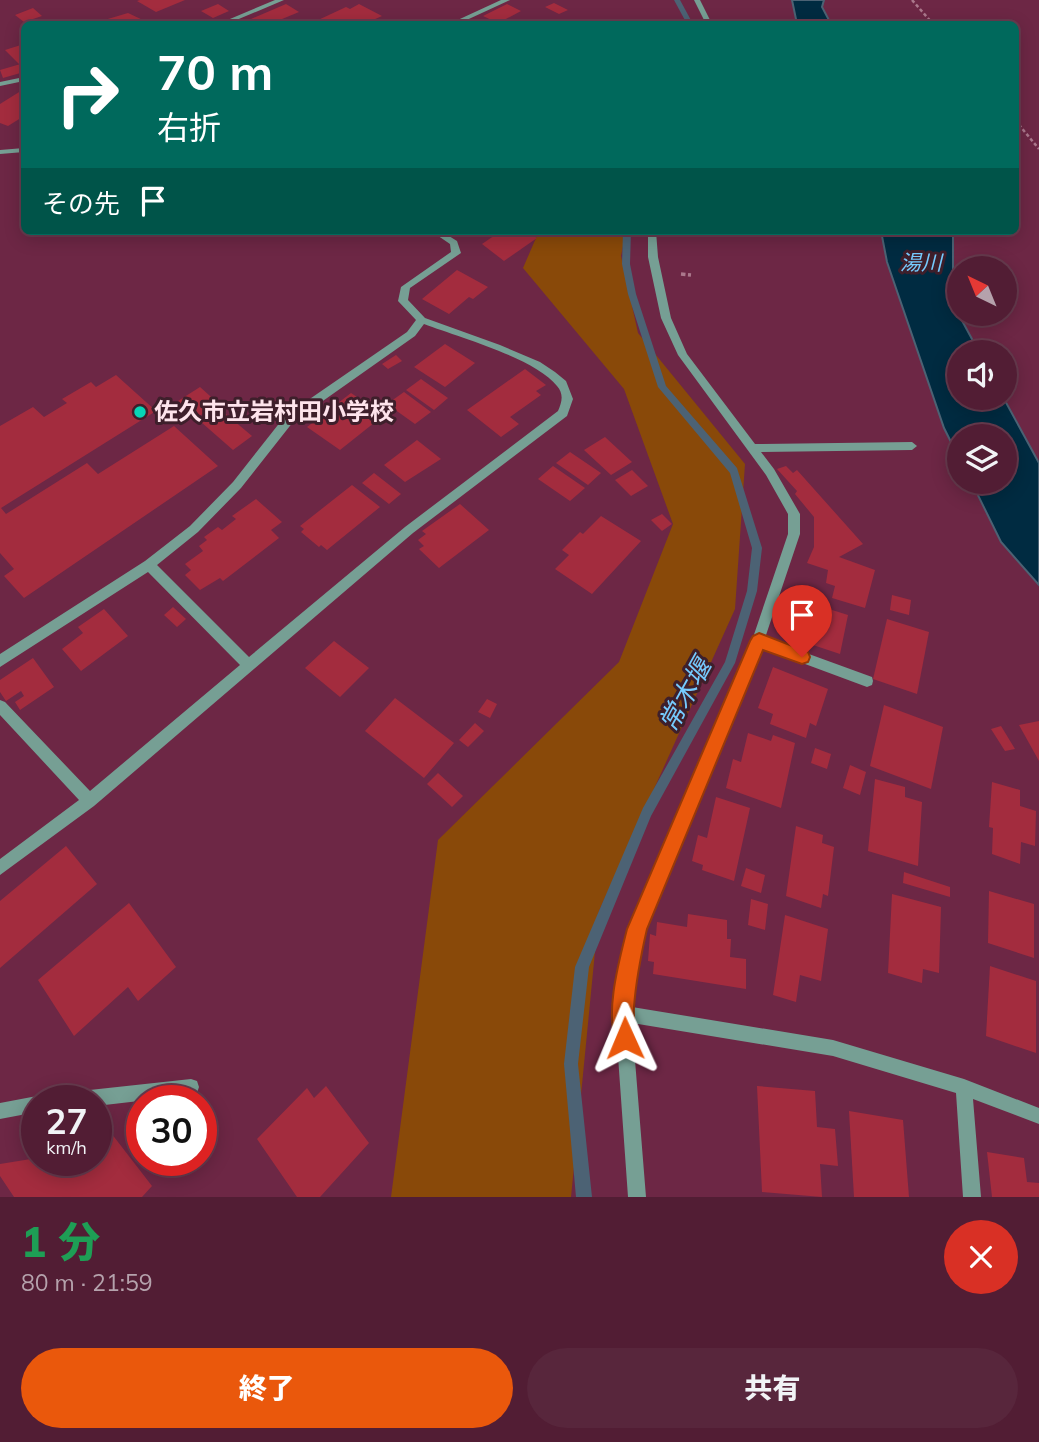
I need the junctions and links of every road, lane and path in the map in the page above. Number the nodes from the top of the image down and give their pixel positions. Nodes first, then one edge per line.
1 (281, 0) edge
2 (508, 0) edge
3 (697, 0) edge
4 (912, 0) edge
5 (918, 0) edge
6 (229, 21) edge
7 (460, 21) edge
8 (708, 21) edge
9 (930, 21) edge
10 (21, 80) edge
11 (0, 84) edge
12 (1019, 125) edge
13 (1039, 149) edge
14 (21, 150) edge
15 (0, 152) edge
16 (441, 235) edge
17 (652, 235) edge
18 (422, 320) junction
19 (912, 446) dead end
20 (754, 448) junction
21 (149, 565) junction
22 (759, 641) junction
23 (0, 661) edge
24 (247, 664) junction
25 (867, 681) dead end
26 (0, 706) edge
27 (89, 801) junction
28 (0, 868) edge
29 (623, 1014) junction
30 (964, 1087) junction
31 (21, 1107) edge
32 (0, 1111) edge
33 (1039, 1116) edge
34 (637, 1197) edge
35 (972, 1197) edge

1 - 6 street
2 - 7 street
3 - 8 street
4 - 5 path
4 - 9 path
10 - 11 street
12 - 13 path
14 - 15 street
16 - 18 street
17 - 20 street
18 - 21 street
18 - 24 street
19 - 20 street
20 - 22 street
21 - 23 street
21 - 24 street
22 - 25 street
22 - 29 street
24 - 27 street
26 - 27 street
27 - 28 street
29 - 30 street
29 - 34 street
30 - 33 street
30 - 35 street
31 - 32 street

